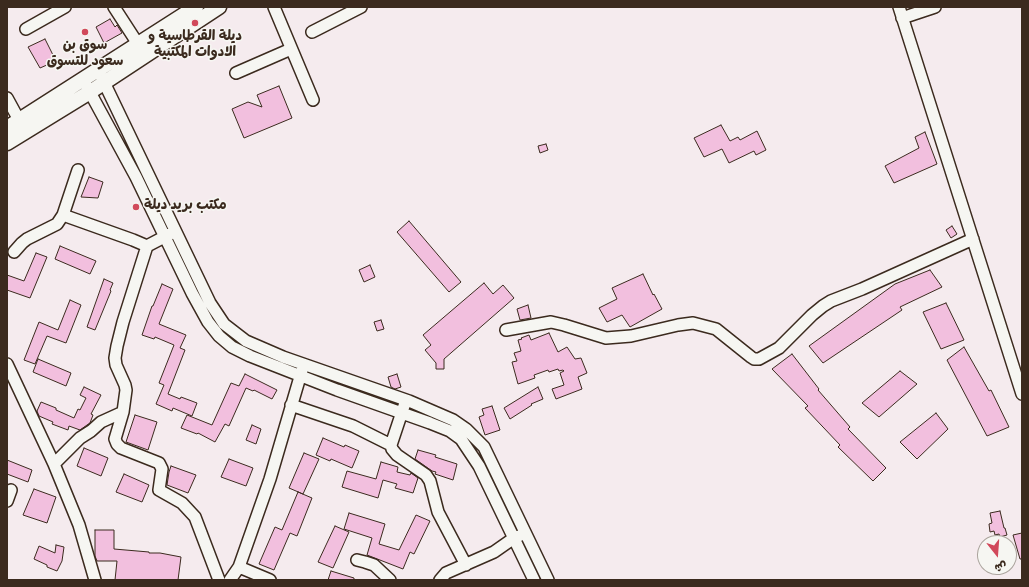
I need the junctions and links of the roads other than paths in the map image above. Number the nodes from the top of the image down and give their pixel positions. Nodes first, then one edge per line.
1 (65, 7) edge
2 (114, 7) edge
3 (196, 7) edge
4 (218, 7) edge
5 (274, 7) edge
6 (361, 7) edge
7 (899, 7) edge
8 (935, 7) edge
9 (902, 18) junction
10 (26, 29) dead end
11 (312, 32) dead end
12 (138, 44) junction
13 (291, 49) junction
14 (98, 70) junction
15 (236, 73) dead end
16 (83, 80) junction
17 (104, 83) junction
18 (90, 92) junction
19 (7, 98) edge
20 (313, 100) dead end
21 (19, 120) junction
22 (7, 128) edge
23 (7, 143) edge
24 (78, 170) dead end
25 (63, 215) junction
26 (176, 232) junction
27 (165, 237) junction
28 (974, 238) junction
29 (147, 246) junction
30 (14, 252) dead end
31 (506, 330) dead end
32 (7, 364) edge
33 (304, 364) junction
34 (300, 376) junction
35 (1022, 394) edge
36 (406, 400) junction
37 (291, 405) junction
38 (123, 412) junction
39 (401, 413) junction
40 (391, 445) junction
41 (54, 464) junction
42 (11, 490) dead end
43 (7, 501) edge
44 (525, 533) junction
45 (514, 538) junction
46 (357, 560) dead end
47 (466, 565) junction
48 (239, 566) junction
49 (95, 580) edge
50 (219, 580) edge
51 (230, 580) edge
52 (270, 580) edge
53 (390, 580) edge
54 (440, 580) edge
55 (534, 580) edge
56 (548, 580) edge

1 - 10 street
2 - 12 street
3 - 12 main road
4 - 17 main road
5 - 13 street
6 - 11 street
7 - 9 street
8 - 9 street
9 - 28 street
12 - 14 main road
13 - 15 street
13 - 20 street
14 - 16 main road
14 - 17 street
16 - 18 street
16 - 21 main road
17 - 18 main road
17 - 26 street
18 - 23 main road
18 - 27 street
19 - 21 street
21 - 22 main road
24 - 25 street
25 - 29 street
25 - 30 street
26 - 27 street
26 - 33 street
27 - 29 street
27 - 34 street
28 - 31 street
28 - 35 street
29 - 38 street
32 - 41 street
33 - 34 street
33 - 36 street
34 - 37 street
34 - 39 street
36 - 39 street
36 - 44 street
37 - 40 street
37 - 48 street
38 - 41 street
38 - 50 street
39 - 40 street
39 - 45 street
40 - 47 street
41 - 49 street
42 - 43 street
44 - 45 street
44 - 56 street
45 - 47 street
45 - 55 street
46 - 53 street
47 - 54 street
48 - 51 street
48 - 52 street

